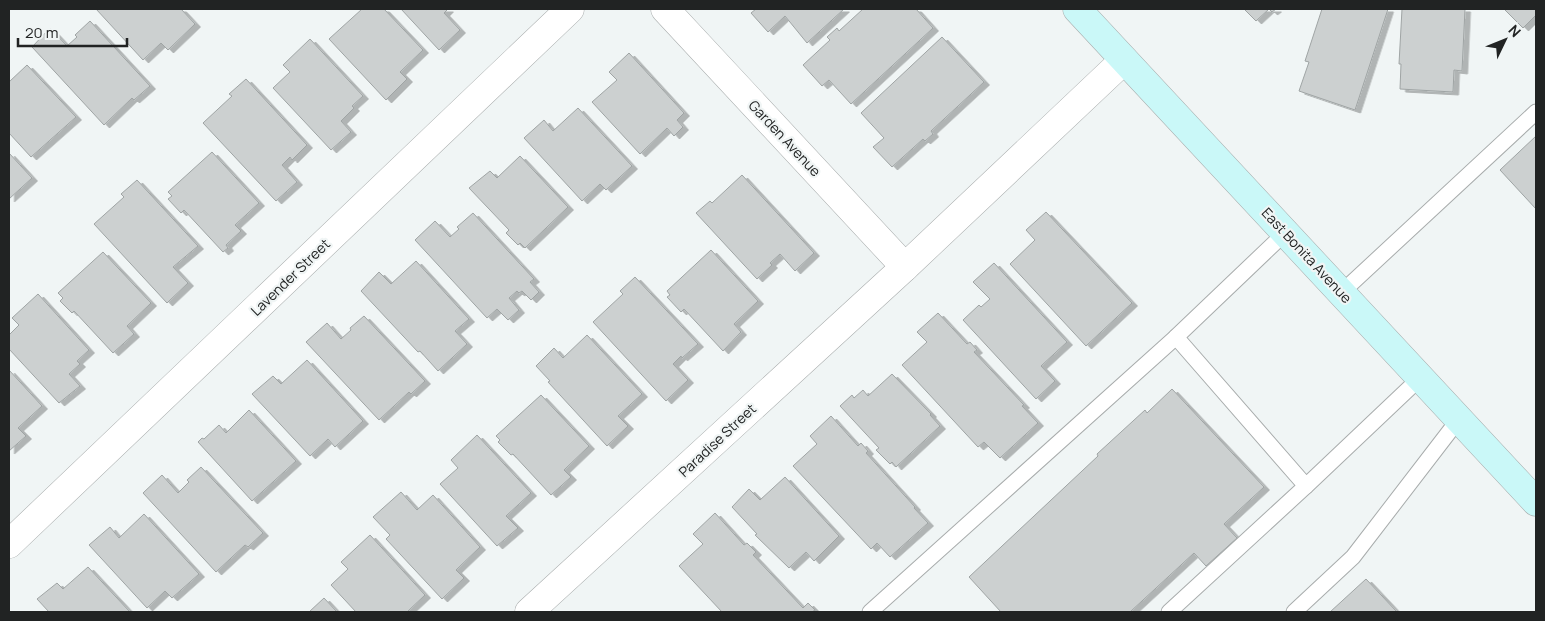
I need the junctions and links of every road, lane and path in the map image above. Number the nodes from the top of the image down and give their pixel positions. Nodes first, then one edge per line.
1 (570, 9) edge
2 (665, 9) edge
3 (1077, 9) edge
4 (1124, 60) junction
5 (1536, 112) edge
6 (1285, 233) junction
7 (905, 267) junction
8 (1341, 293) junction
9 (1176, 337) junction
10 (1420, 378) junction
11 (1459, 419) junction
12 (1306, 486) junction
13 (1536, 502) edge
14 (9, 544) edge
15 (529, 612) edge
16 (870, 612) edge
17 (1169, 612) edge
18 (1294, 612) edge

1 - 14 street, Lavender Street
2 - 7 street, Garden Avenue
3 - 4 main road, East Bonita Avenue
4 - 6 main road, East Bonita Avenue
4 - 7 street, Paradise Street
5 - 8 lane
6 - 8 main road, East Bonita Avenue
6 - 9 lane
7 - 15 street, Paradise Street
8 - 10 main road, East Bonita Avenue
9 - 12 lane
9 - 16 lane
10 - 11 main road, East Bonita Avenue
10 - 12 lane
11 - 13 main road, East Bonita Avenue
11 - 18 lane
12 - 17 lane

